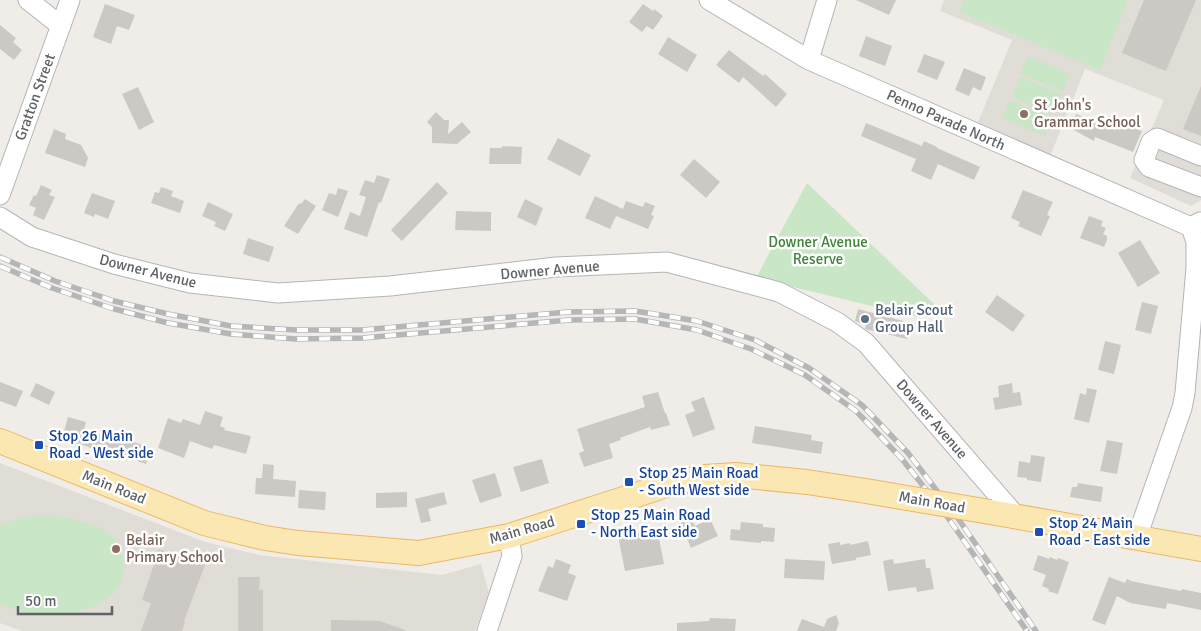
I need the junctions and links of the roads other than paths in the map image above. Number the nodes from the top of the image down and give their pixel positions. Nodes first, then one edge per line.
1 (28, 0) edge
2 (70, 0) edge
3 (709, 0) edge
4 (827, 0) edge
5 (61, 26) junction
6 (809, 60) junction
7 (1201, 156) edge
8 (1201, 187) edge
9 (0, 194) edge
10 (0, 217) edge
11 (1196, 224) edge
12 (0, 441) edge
13 (1016, 516) junction
14 (509, 536) junction
15 (1137, 537) junction
16 (1201, 549) edge
17 (487, 631) edge

1 - 5 street
2 - 5 street, Gratton Street
3 - 6 street, Penno Parade North
4 - 6 street
5 - 9 street, Gratton Street
6 - 11 street, Penno Parade North
7 - 8 street
10 - 13 street, Downer Avenue
11 - 15 street, Penno Parade North
12 - 14 main road, Main Road
13 - 14 main road, Main Road, bridge
13 - 15 main road, Main Road
14 - 17 street
15 - 16 main road, Main Road

